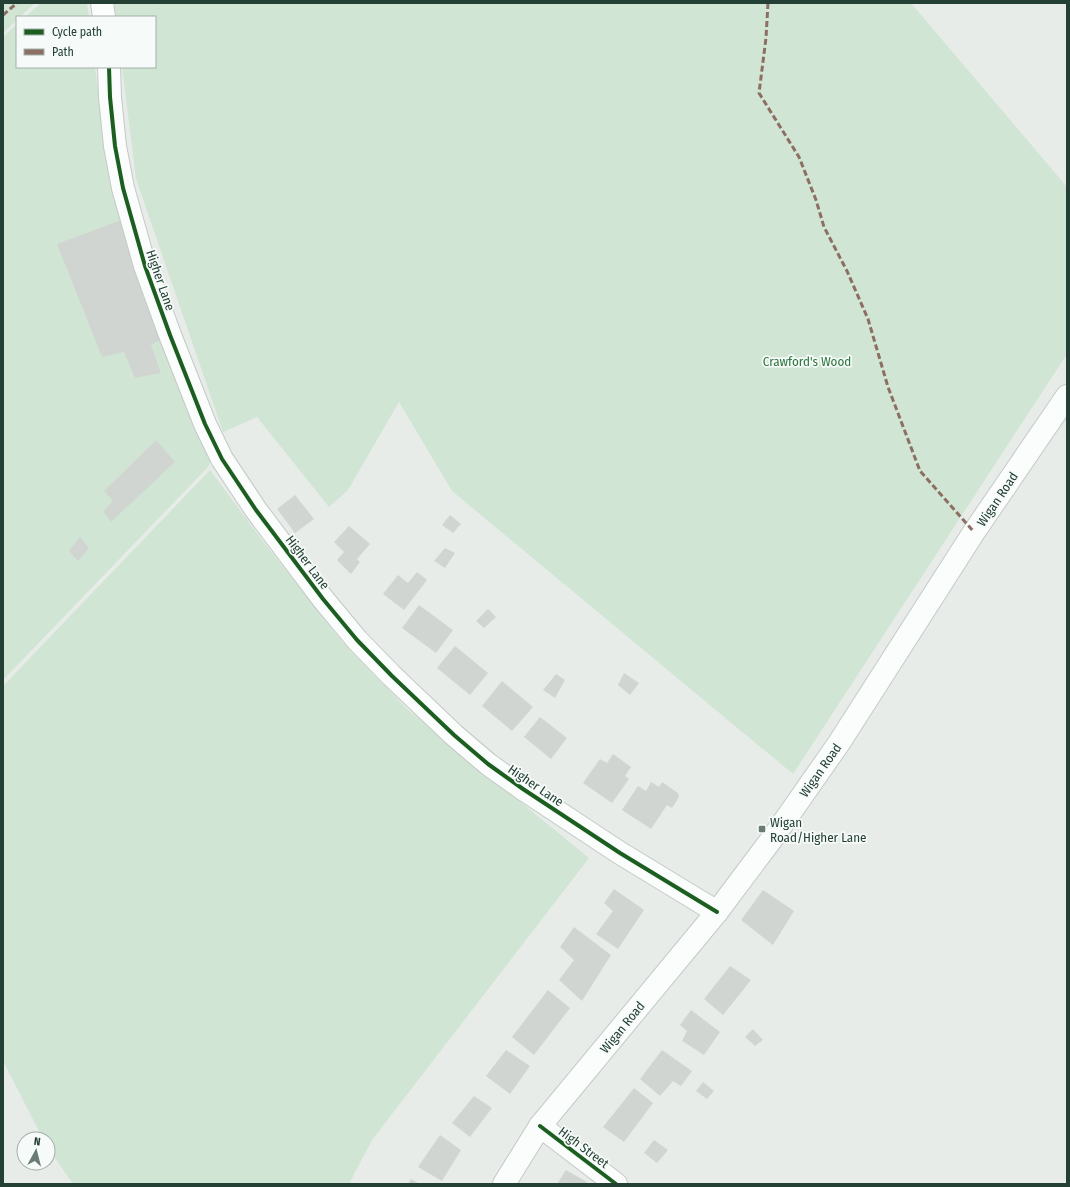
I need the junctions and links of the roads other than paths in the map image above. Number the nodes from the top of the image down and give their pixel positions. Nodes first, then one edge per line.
1 (102, 3) edge
2 (104, 16) edge
3 (109, 68) edge
4 (1067, 396) edge
5 (718, 912) junction
6 (540, 1126) junction
7 (504, 1184) edge
8 (616, 1184) edge

1 - 2 street
3 - 5 street, Higher Lane
4 - 5 street, Wigan Road
5 - 6 street, Wigan Road
6 - 7 street, Wigan Road
6 - 8 street, High Street

